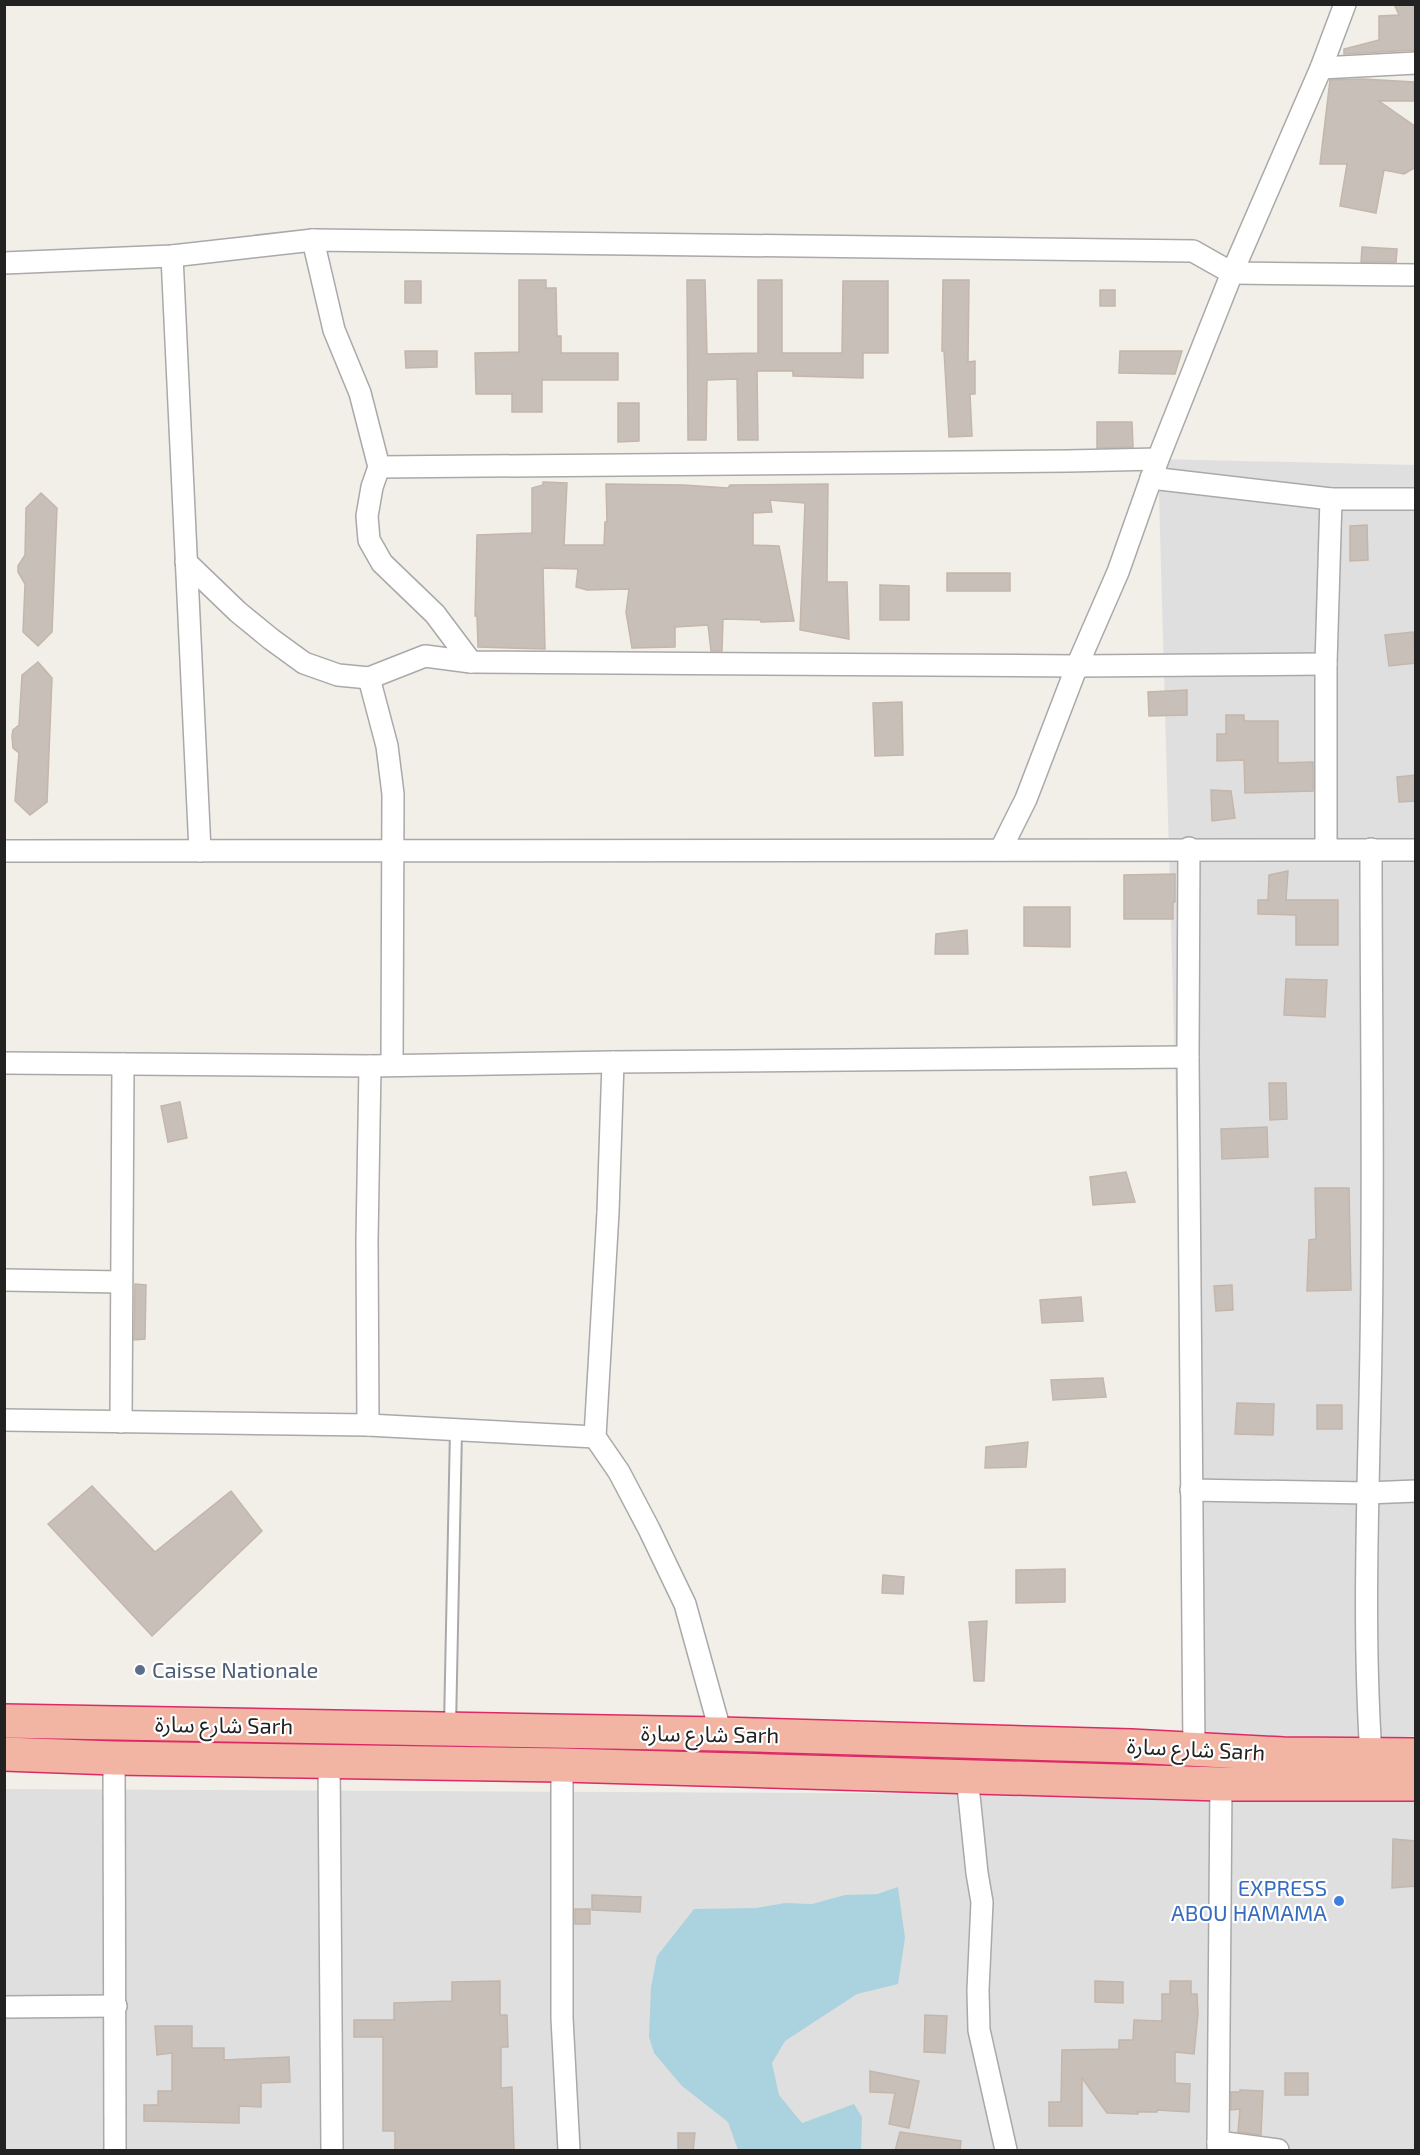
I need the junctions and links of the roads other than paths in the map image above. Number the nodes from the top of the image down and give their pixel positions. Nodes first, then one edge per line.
1 (1345, 4) edge
2 (1416, 63) edge
3 (1321, 68) junction
4 (313, 240) junction
5 (172, 256) junction
6 (4, 263) edge
7 (1232, 273) junction
8 (1416, 275) edge
9 (379, 467) junction
10 (1154, 468) junction
11 (1331, 499) junction
12 (1416, 499) edge
13 (186, 561) junction
14 (471, 662) junction
15 (1326, 664) junction
16 (1077, 666) junction
17 (369, 678) junction
18 (1001, 849) junction
19 (1189, 849) junction
20 (1326, 849) junction
21 (1371, 849) junction
22 (1416, 850) edge
23 (4, 851) edge
24 (200, 851) junction
25 (392, 851) junction
26 (1188, 1057) junction
27 (613, 1062) junction
28 (4, 1063) edge
29 (123, 1064) junction
30 (393, 1065) junction
31 (370, 1066) junction
32 (4, 1280) edge
33 (121, 1281) junction
34 (4, 1420) edge
35 (121, 1422) junction
36 (368, 1425) junction
37 (456, 1430) junction
38 (595, 1437) junction
39 (1191, 1490) junction
40 (1416, 1491) edge
41 (1367, 1493) junction
42 (4, 1721) edge
43 (450, 1729) junction
44 (721, 1734) junction
45 (1194, 1749) junction
46 (4, 1754) edge
47 (1371, 1755) junction
48 (1416, 1755) edge
49 (114, 1758) junction
50 (330, 1761) junction
51 (562, 1765) junction
52 (967, 1776) junction
53 (1221, 1784) junction
54 (1416, 1784) edge
55 (116, 2006) junction
56 (4, 2007) edge
57 (1218, 2146) edge
58 (115, 2151) edge
59 (332, 2151) edge
60 (569, 2151) edge
61 (1005, 2151) edge
62 (1278, 2151) edge

1 - 3 street
2 - 3 street
3 - 7 street
4 - 5 street
4 - 7 street
4 - 9 street
5 - 6 street
5 - 13 street
7 - 8 street
7 - 10 street
9 - 10 street
9 - 14 street
10 - 11 street
10 - 16 street
11 - 12 street
11 - 15 street
13 - 17 street
13 - 24 street
14 - 16 street
14 - 17 street
15 - 16 street
15 - 20 street
16 - 18 street
17 - 25 street
18 - 19 street
18 - 25 street
19 - 20 street
19 - 26 street
20 - 21 street
21 - 22 street
21 - 41 street
23 - 24 street
24 - 25 street
25 - 30 street
26 - 27 street
26 - 39 street
27 - 30 street
27 - 38 street
28 - 29 street
29 - 31 street
29 - 33 street
30 - 31 street
31 - 36 street
32 - 33 street
33 - 35 street
34 - 35 street
35 - 36 street
36 - 37 street
37 - 38 street
37 - 43 lane
38 - 44 street
39 - 41 street
39 - 45 street
40 - 41 street
41 - 47 street
42 - 43 highway, شارع سارة Sarh
43 - 44 highway, شارع سارة Sarh
44 - 45 highway, شارع سارة Sarh
45 - 47 highway, شارع سارة Sarh
46 - 49 highway, شارع سارة Sarh
47 - 48 highway, شارع سارة Sarh
49 - 50 highway, شارع سارة Sarh
49 - 55 street
50 - 51 highway, شارع سارة Sarh
50 - 59 street
51 - 52 highway, شارع سارة Sarh
51 - 60 street
52 - 53 highway, شارع سارة Sarh
52 - 61 street
53 - 54 highway, شارع سارة Sarh
53 - 57 street
55 - 56 street
55 - 58 street
57 - 62 street

